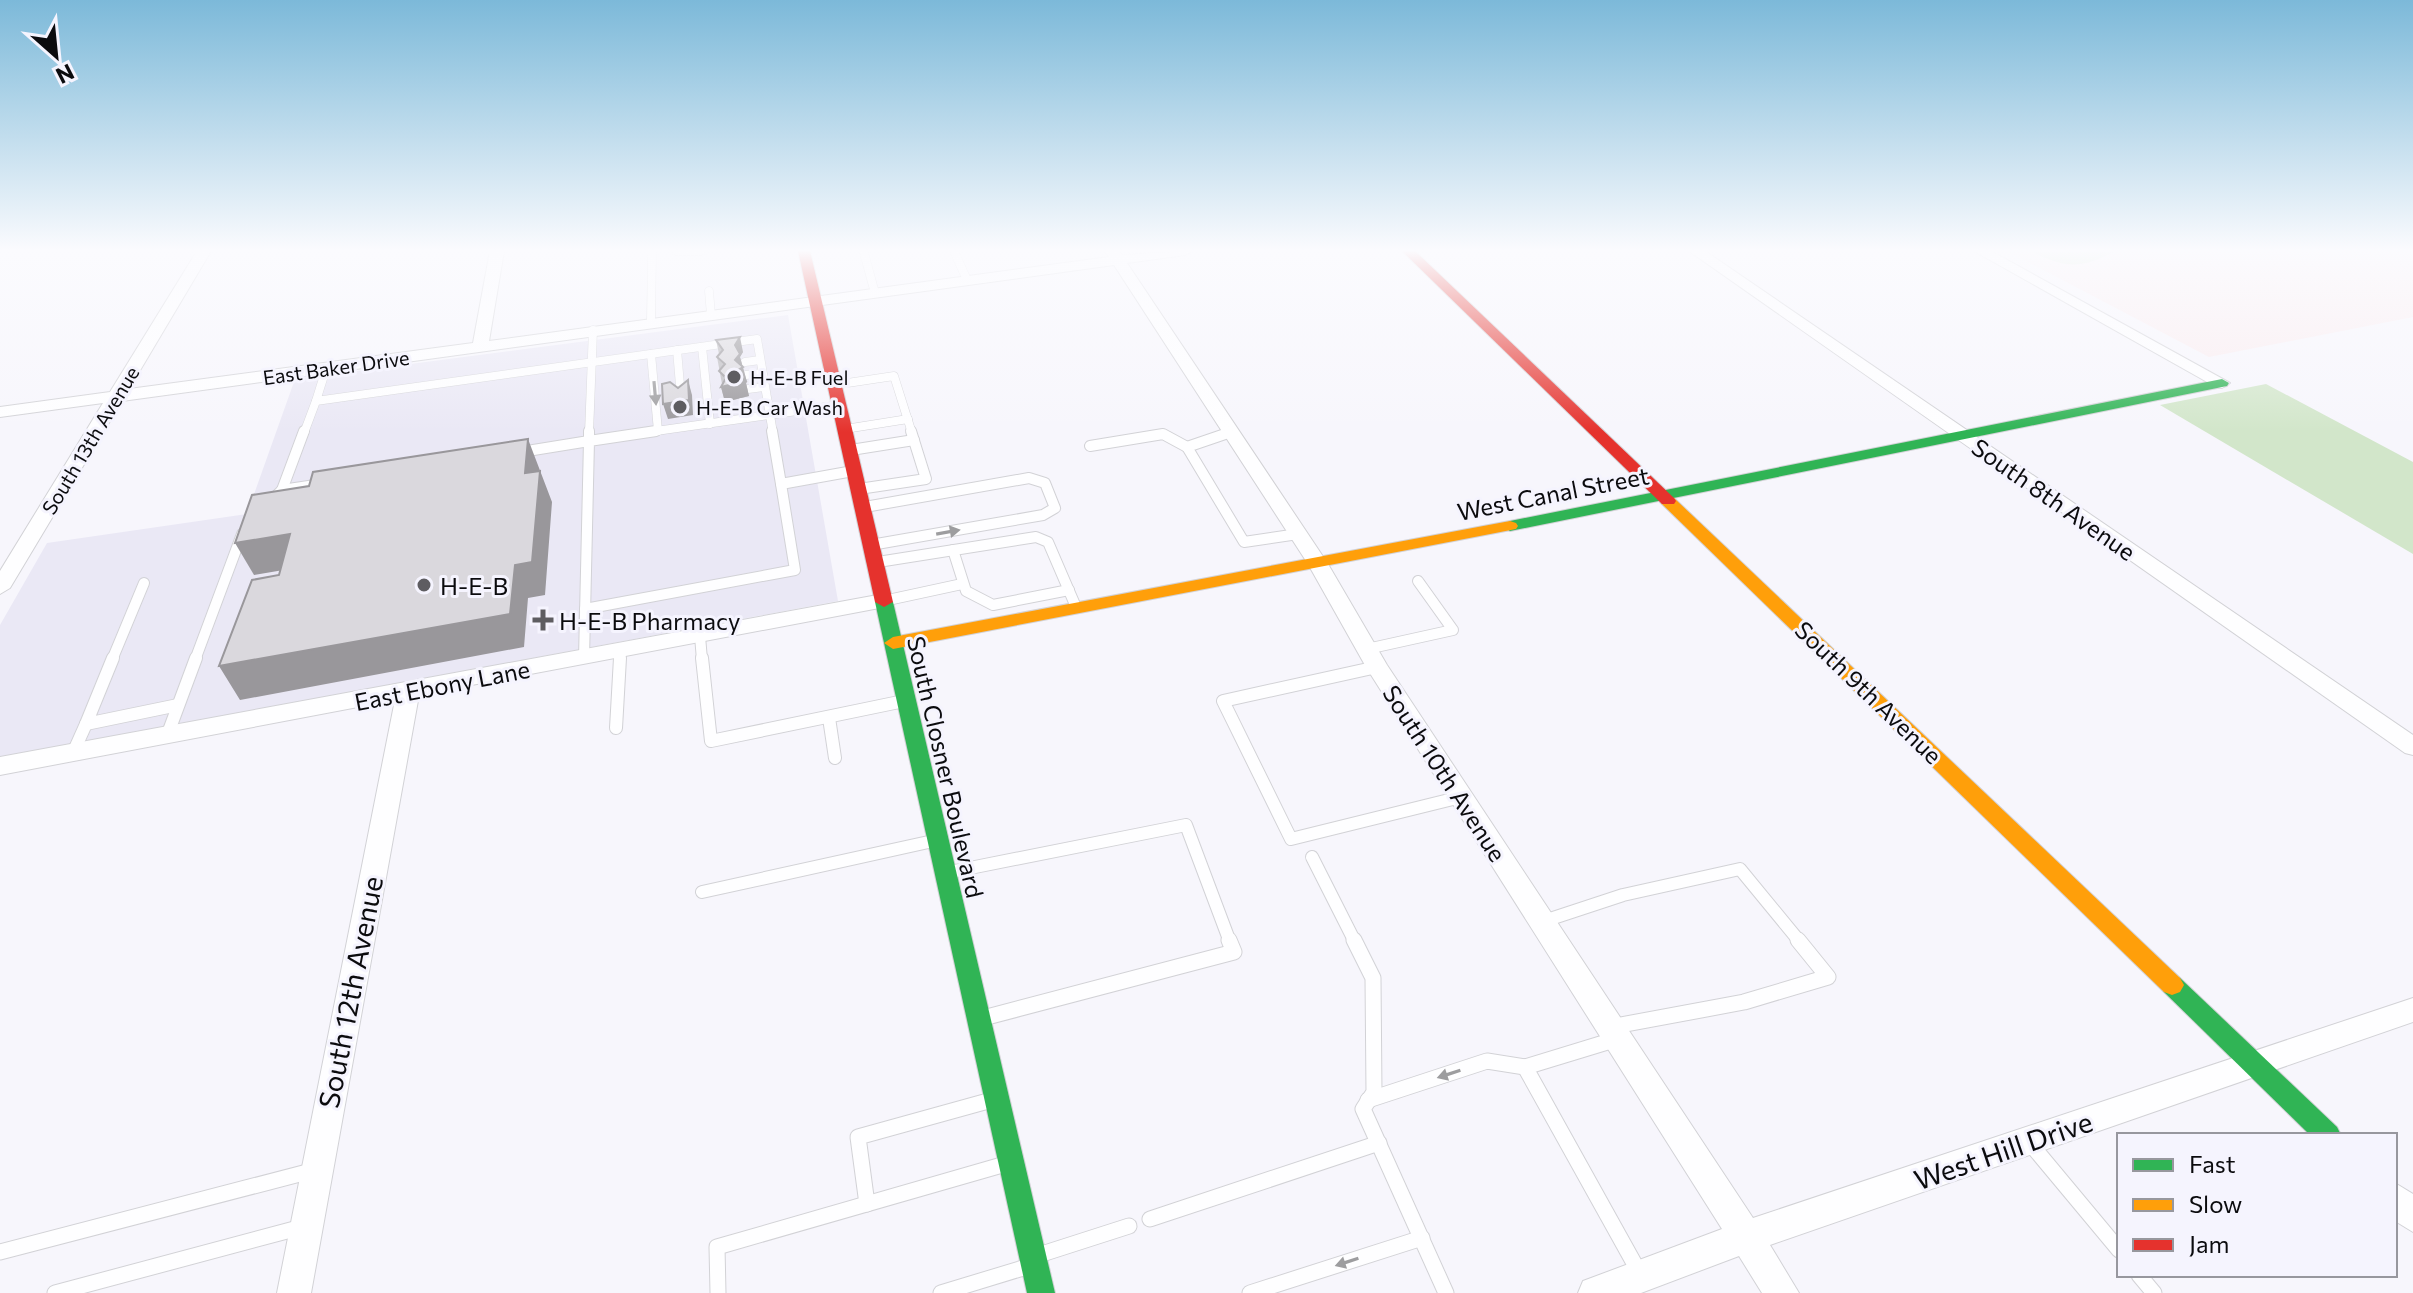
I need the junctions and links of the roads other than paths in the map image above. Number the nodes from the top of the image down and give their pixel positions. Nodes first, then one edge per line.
1 (168, 311) edge
2 (486, 311) edge
3 (651, 311) edge
4 (711, 311) edge
5 (738, 311) edge
6 (817, 311) edge
7 (1151, 311) edge
8 (1472, 311) edge
9 (1783, 311) edge
10 (2091, 311) edge
11 (711, 315) junction
12 (651, 323) junction
13 (593, 330) junction
14 (702, 347) junction
15 (480, 348) junction
16 (677, 350) junction
17 (651, 354) junction
18 (760, 360) junction
19 (592, 362) junction
20 (745, 362) dead end
21 (326, 369) junction
22 (762, 373) junction
23 (746, 375) edge
24 (2222, 383) joint
25 (834, 385) junction
26 (764, 387) junction
27 (748, 389) edge
28 (117, 397) junction
29 (681, 397) edge
30 (316, 401) junction
31 (839, 405) junction
32 (0, 412) edge
33 (768, 415) junction
34 (908, 419) junction
35 (710, 424) junction
36 (844, 429) junction
37 (658, 431) junction
38 (1231, 432) junction
39 (1961, 435) junction
40 (914, 440) junction
41 (589, 441) junction
42 (1090, 446) dead end
43 (1187, 447) junction
44 (849, 450) junction
45 (515, 453) edge
46 (336, 482) edge
47 (781, 484) junction
48 (858, 489) junction
49 (282, 490) junction
50 (1666, 495) junction
51 (263, 509) edge
52 (254, 519) edge
53 (1298, 534) junction
54 (953, 550) junction
55 (873, 554) junction
56 (1318, 564) junction
57 (1418, 581) dead end
58 (144, 583) dead end
59 (962, 584) junction
60 (0, 588) edge
61 (1072, 598) junction
62 (883, 601) junction
63 (585, 609) junction
64 (996, 613) junction
65 (700, 636) junction
66 (893, 643) junction
67 (620, 651) junction
68 (584, 658) junction
69 (1372, 658) junction
70 (408, 691) junction
71 (906, 701) junction
72 (178, 705) junction
73 (829, 718) junction
74 (86, 724) junction
75 (616, 728) dead end
76 (167, 736) junction
77 (2413, 747) edge
78 (73, 753) junction
79 (835, 758) dead end
80 (0, 766) edge
81 (1461, 797) junction
82 (938, 840) junction
83 (1312, 857) dead end
84 (945, 873) junction
85 (702, 892) dead end
86 (1541, 922) junction
87 (2413, 1010) edge
88 (979, 1019) junction
89 (1614, 1033) junction
90 (2254, 1065) junction
91 (1525, 1067) junction
92 (996, 1099) junction
93 (1368, 1100) junction
94 (2326, 1133) edge
95 (2028, 1142) junction
96 (1379, 1143) junction
97 (1011, 1163) junction
98 (316, 1170) junction
99 (2397, 1201) edge
100 (867, 1204) junction
101 (2413, 1216) edge
102 (1150, 1219) dead end
103 (306, 1226) junction
104 (1129, 1226) dead end
105 (1745, 1237) junction
106 (1422, 1238) junction
107 (2117, 1248) edge
108 (0, 1252) edge
109 (1034, 1261) junction
110 (1641, 1276) junction
111 (2141, 1277) edge
112 (55, 1293) edge
113 (294, 1293) edge
114 (718, 1293) edge
115 (941, 1293) edge
116 (1041, 1293) edge
117 (1250, 1293) edge
118 (1446, 1293) edge
119 (1595, 1293) edge
120 (1782, 1293) edge
121 (2154, 1293) edge

1 - 28 street, South 13th Avenue
2 - 15 street
3 - 12 lane
4 - 11 lane
5 - 11 street, East Baker Drive
6 - 25 street, South Closner Boulevard
7 - 38 street, South 10th Avenue
8 - 50 street, South 9th Avenue
9 - 39 street, South 8th Avenue
10 - 24 street
11 - 12 street, East Baker Drive
12 - 13 street, East Baker Drive
13 - 15 street, East Baker Drive
13 - 19 lane
14 - 16 lane
14 - 18 lane
14 - 35 lane
15 - 21 street, East Baker Drive
16 - 17 lane
16 - 29 lane
17 - 19 lane
17 -> 37 lane
18 - 20 lane
18 - 22 lane
19 - 30 lane
19 - 41 lane
21 - 28 street, East Baker Drive
21 - 30 lane
22 - 23 lane
22 - 26 lane
24 - 39 street, West Canal Street
25 - 31 street, South Closner Boulevard
25 - 34 lane
26 - 27 lane
26 - 33 lane
28 - 32 street, East Baker Drive
28 - 60 street, South 13th Avenue
30 - 49 lane
31 - 33 lane
31 - 36 street, South Closner Boulevard
33 - 35 lane
33 - 47 lane
34 - 36 lane
34 - 40 lane
35 - 37 lane
36 - 44 street, South Closner Boulevard
37 - 41 lane
38 - 43 lane
38 - 53 street, South 10th Avenue
39 - 50 street, West Canal Street
39 - 77 street, South 8th Avenue
40 - 44 lane
40 - 48 lane
41 - 45 lane
41 - 63 lane
42 - 43 lane
43 - 53 lane
44 - 48 street, South Closner Boulevard
46 - 49 lane
47 - 48 lane
47 - 63 lane
48 - 55 street, South Closner Boulevard
55 -> 48 lane
49 - 51 lane
50 - 56 street, West Canal Street
50 - 90 street, South 9th Avenue
52 - 72 lane
53 - 56 street, South 10th Avenue
54 - 55 lane
54 - 59 lane
54 - 61 lane
55 - 62 street, South Closner Boulevard
56 - 61 street, West Canal Street
56 - 69 street, South 10th Avenue
57 - 69 lane
58 - 74 lane
59 - 62 lane
59 - 64 lane
61 - 64 street, West Canal Street
62 - 65 street, East Ebony Lane
62 - 66 street, South Closner Boulevard
63 - 68 lane
64 - 66 street, West Canal Street
65 - 67 street, East Ebony Lane
65 - 73 lane
66 - 71 street, South Closner Boulevard
67 - 68 street, East Ebony Lane
67 - 75 lane
68 - 70 street, East Ebony Lane
69 - 81 street, South 10th Avenue
69 - 81 lane
70 - 76 street, East Ebony Lane
70 - 98 street, South 12th Avenue
71 - 73 lane
71 - 82 street, South Closner Boulevard
72 - 74 lane
72 - 76 lane
73 - 79 lane
74 - 78 lane
76 - 78 street, East Ebony Lane
78 - 80 street, East Ebony Lane
81 - 86 street, South 10th Avenue
82 - 84 street, South Closner Boulevard
82 - 85 lane
83 - 93 lane
84 - 88 street, South Closner Boulevard
84 - 88 lane
86 - 89 street, South 10th Avenue
86 - 89 lane
87 - 90 street, West Hill Drive
88 - 92 street, South Closner Boulevard
89 - 91 lane
89 - 105 street, South 10th Avenue
90 - 94 street, South 9th Avenue
90 - 95 street, West Hill Drive
91 -> 93 lane
91 - 110 lane
92 - 97 street, South Closner Boulevard
92 - 100 lane
93 - 96 lane
95 - 105 street, West Hill Drive
95 - 107 lane
96 - 102 lane
96 - 106 lane
97 - 100 lane
97 - 109 street, South Closner Boulevard
98 - 103 street, South 12th Avenue
98 - 108 lane
99 - 101 street
100 - 114 lane
103 - 112 lane
103 - 113 street, South 12th Avenue
104 - 109 lane
105 - 110 street, West Hill Drive
105 - 120 street, South 10th Avenue
106 -> 117 lane
106 - 118 lane
109 - 115 lane
109 - 116 street, South Closner Boulevard
110 - 119 street, West Hill Drive
111 - 121 lane

